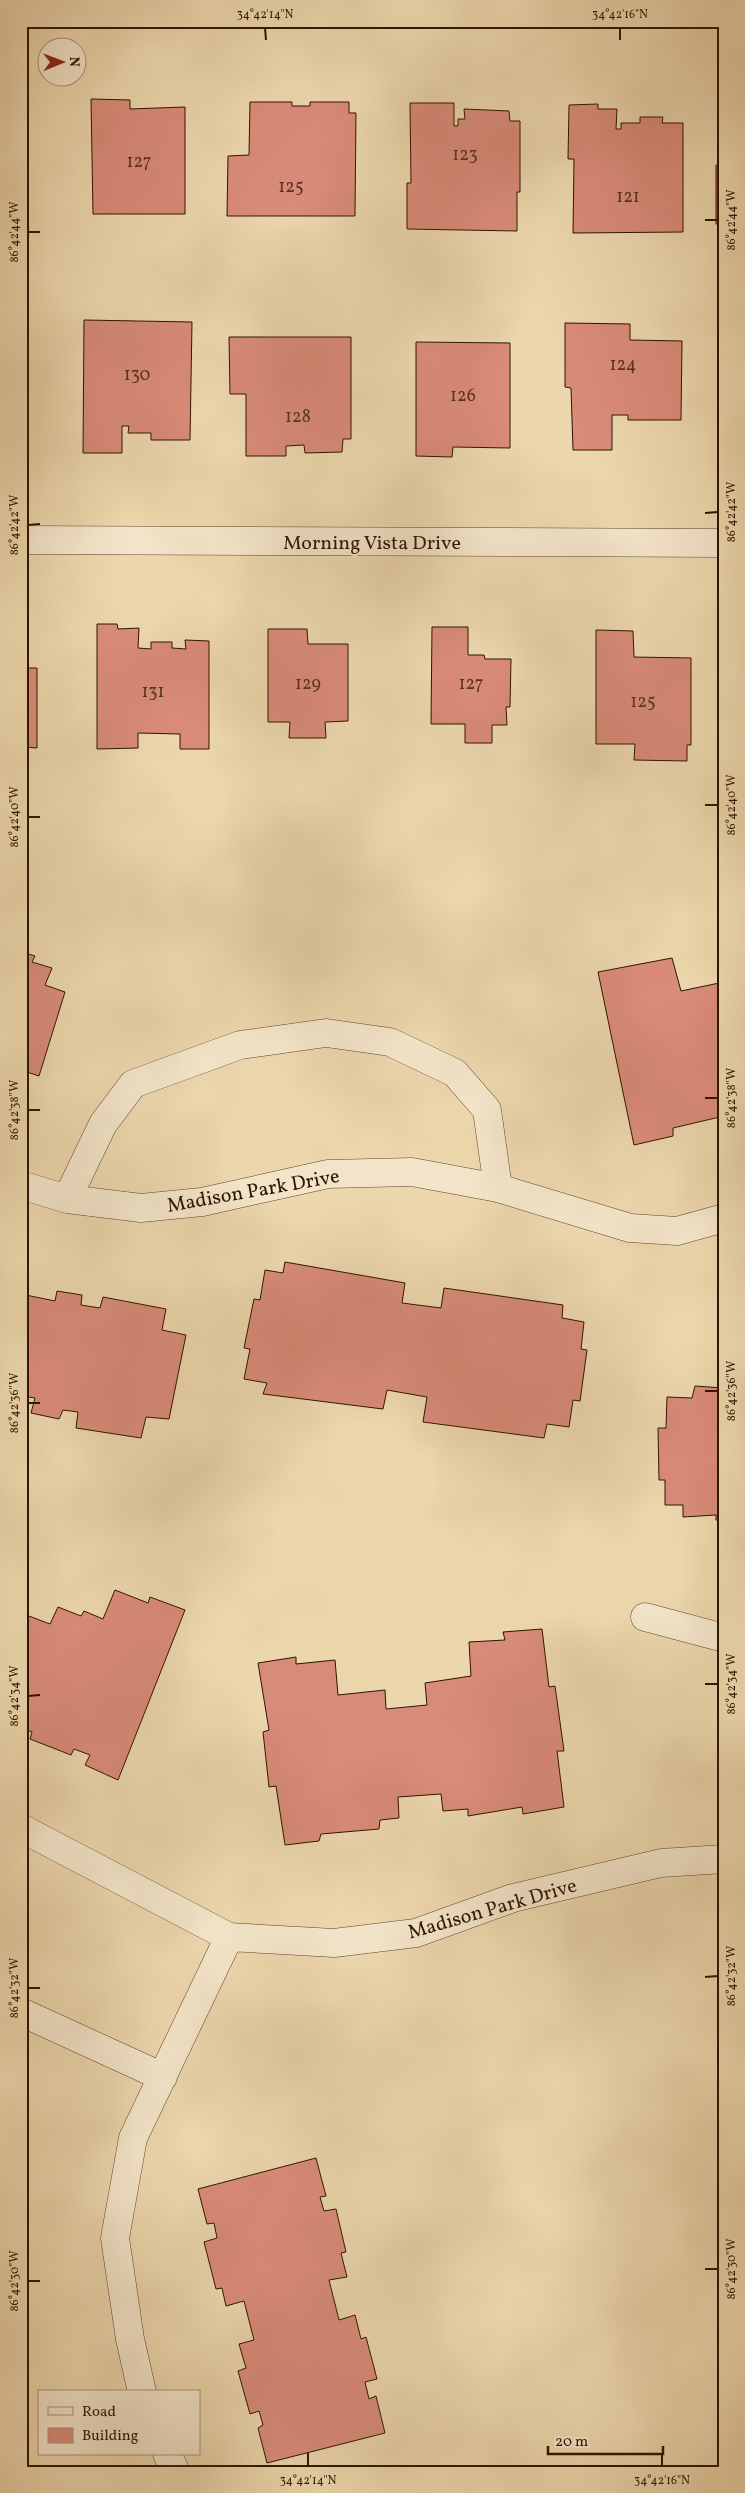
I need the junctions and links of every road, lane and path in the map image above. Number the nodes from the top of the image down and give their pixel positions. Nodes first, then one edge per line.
1 (21, 540) edge
2 (724, 543) edge
3 (21, 1185) edge
4 (498, 1188) junction
5 (67, 1199) junction
6 (724, 1218) edge
7 (645, 1617) dead end
8 (724, 1638) edge
9 (21, 1828) edge
10 (724, 1859) edge
11 (229, 1937) junction
12 (21, 2012) edge
13 (163, 2077) junction
14 (142, 2390) edge
15 (167, 2456) edge
16 (176, 2472) edge

1 - 2 street, Morning Vista Drive
3 - 5 street, Madison Park Drive
4 - 5 street, Madison Park Drive
4 - 5 street
4 - 6 street, Madison Park Drive
7 - 8 street
9 - 11 street, Madison Park Drive
10 - 11 street, Madison Park Drive
11 - 13 street
12 - 13 street
13 - 14 street
15 - 16 street

